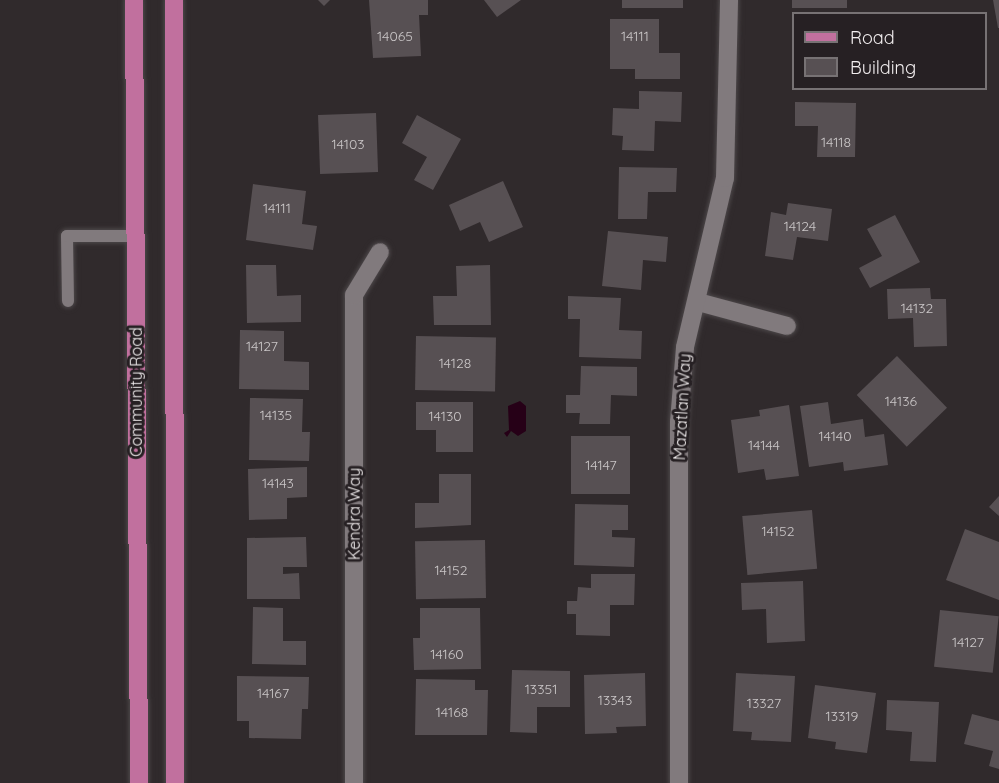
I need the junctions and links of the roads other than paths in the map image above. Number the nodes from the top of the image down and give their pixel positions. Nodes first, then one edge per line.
1 (134, 0) edge
2 (174, 0) edge
3 (729, 0) edge
4 (135, 236) junction
5 (380, 252) dead end
6 (68, 301) dead end
7 (698, 302) junction
8 (787, 326) dead end
9 (139, 783) edge
10 (176, 783) edge
11 (354, 783) edge
12 (679, 783) edge

1 - 4 main road, Community Road
2 - 10 main road
3 - 7 street, Mazatlan Way
4 - 6 lane
4 - 9 main road, Community Road
5 - 11 street, Kendra Way
7 - 8 street
7 - 12 street, Mazatlan Way

